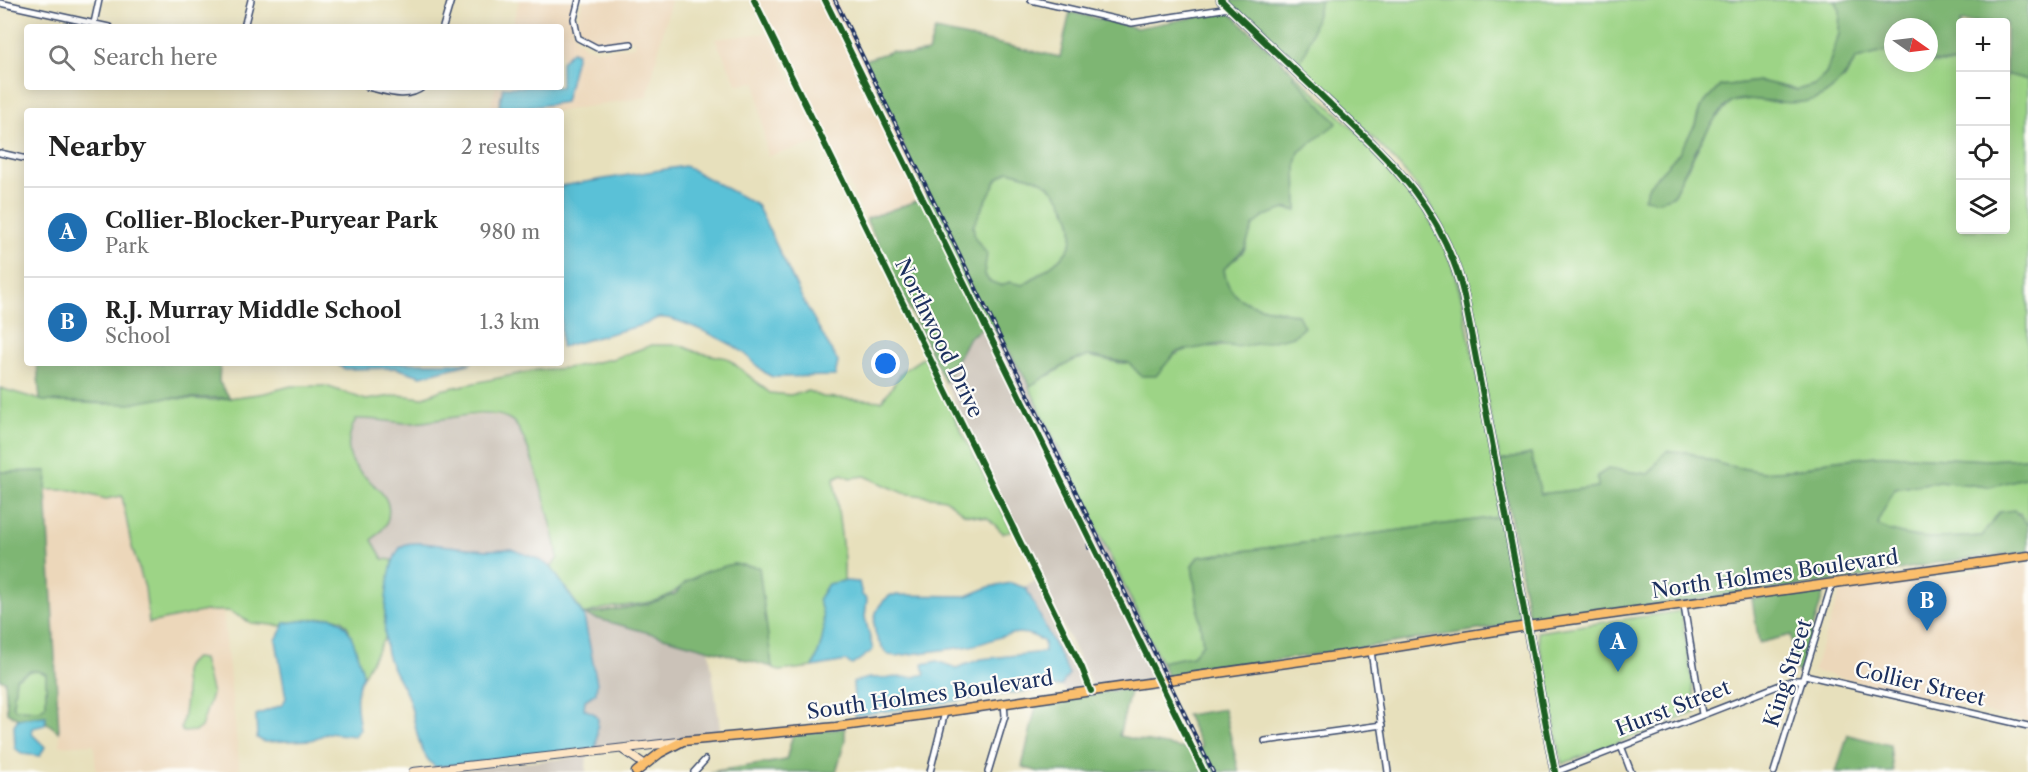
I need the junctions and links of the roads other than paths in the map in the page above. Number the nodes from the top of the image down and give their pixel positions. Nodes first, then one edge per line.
1 (99, 0) edge
2 (251, 0) edge
3 (451, 0) edge
4 (579, 0) edge
5 (754, 0) edge
6 (1031, 0) edge
7 (1221, 0) edge
8 (0, 3) edge
9 (1228, 8) junction
10 (94, 23) junction
11 (98, 24) edge
12 (245, 24) edge
13 (444, 24) edge
14 (631, 44) dead end
15 (383, 90) edge
16 (419, 90) edge
17 (0, 153) edge
18 (24, 158) edge
19 (2028, 556) edge
20 (1832, 584) junction
21 (1684, 606) junction
22 (1527, 626) junction
23 (1371, 651) junction
24 (1804, 677) junction
25 (1091, 691) junction
26 (1004, 704) junction
27 (945, 712) junction
28 (1702, 714) junction
29 (1382, 724) junction
30 (2028, 726) edge
31 (683, 741) junction
32 (1265, 741) dead end
33 (1621, 746) junction
34 (620, 748) junction
35 (705, 760) dead end
36 (644, 764) junction
37 (413, 772) edge
38 (636, 772) edge
39 (694, 772) edge
40 (930, 772) edge
41 (988, 772) edge
42 (1388, 772) edge
43 (1556, 772) edge
44 (1631, 772) edge
45 (1774, 772) edge

1 - 10 street
2 - 12 street
3 - 13 street
4 - 14 street
5 - 25 street, Northwood Drive
6 - 9 street
7 - 9 main road
8 - 10 street
9 - 22 main road
10 - 11 street
15 - 16 street
17 - 18 street
19 - 20 main road, North Holmes Boulevard
20 - 21 main road, North Holmes Boulevard
20 - 24 street, King Street
21 - 22 main road, North Holmes Boulevard
21 - 28 street
22 - 23 main road, South Holmes Boulevard
22 - 43 main road
23 - 25 main road, South Holmes Boulevard
23 - 29 street
24 - 28 street, Hurst Street
24 - 30 street, Collier Street
24 - 45 street, King Street
25 - 26 main road, South Holmes Boulevard
26 - 27 main road, South Holmes Boulevard
26 - 41 street
27 - 31 main road, South Holmes Boulevard
27 - 40 street
28 - 33 street, Hurst Street
29 - 32 street
29 - 42 street
31 - 34 main road, South Holmes Boulevard
31 - 36 main road
33 - 43 street, Hurst Street
33 - 44 street
34 - 36 main road
34 - 37 main road, South Holmes Boulevard
35 - 39 street
36 - 38 main road

